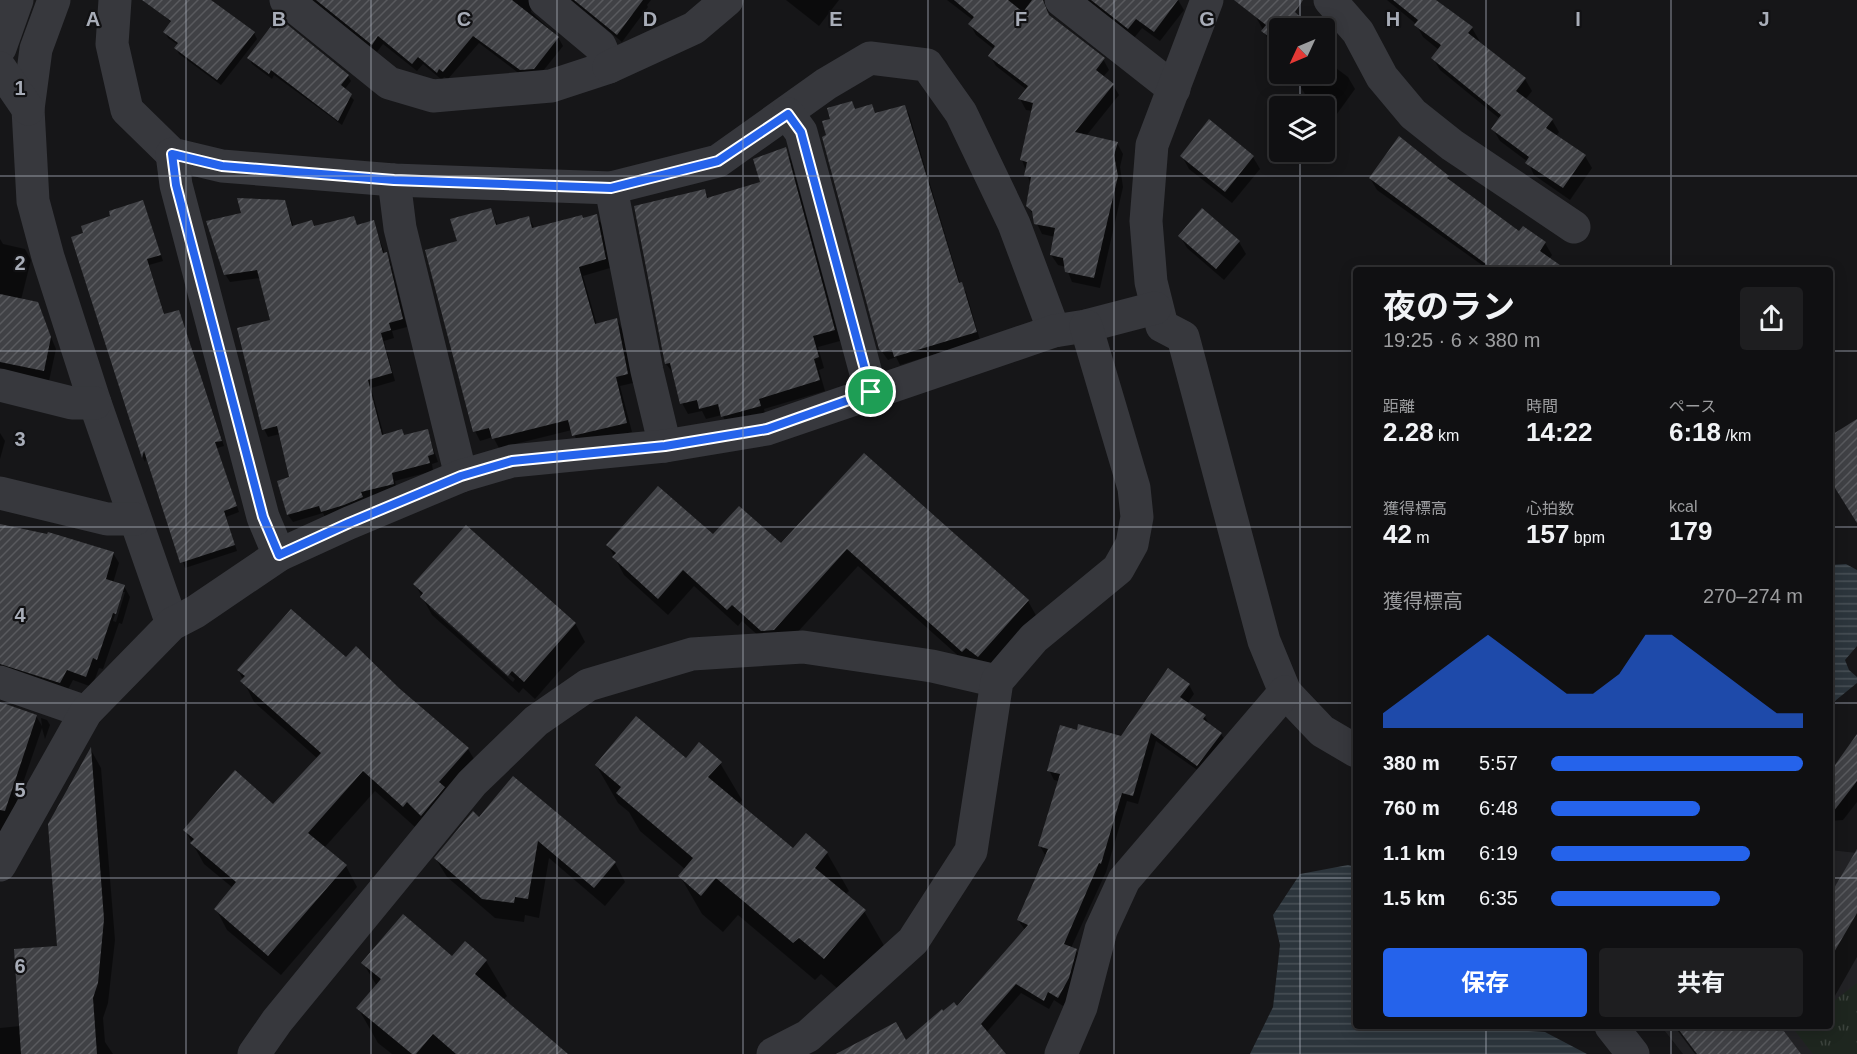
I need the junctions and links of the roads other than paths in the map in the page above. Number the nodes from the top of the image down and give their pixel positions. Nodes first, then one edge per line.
1 (17, 0) edge
2 (54, 0) edge
3 (115, 0) edge
4 (286, 0) edge
5 (545, 0) edge
6 (727, 0) edge
7 (1061, 0) edge
8 (1207, 0) edge
9 (1330, 0) edge
10 (0, 48) edge
11 (609, 66) junction
12 (0, 68) edge
13 (1174, 89) junction
14 (28, 109) junction
15 (788, 114) junction
16 (172, 154) junction
17 (394, 180) junction
18 (611, 188) junction
19 (1574, 227) dead end
20 (1155, 308) junction
21 (1086, 326) junction
22 (1054, 331) junction
23 (0, 385) edge
24 (871, 392) junction
25 (95, 403) junction
26 (665, 446) junction
27 (461, 476) junction
28 (0, 493) edge
29 (135, 519) junction
30 (279, 555) junction
31 (172, 624) junction
32 (997, 681) junction
33 (0, 682) edge
34 (1285, 692) junction
35 (86, 711) junction
36 (1353, 749) edge
37 (1, 860) edge
38 (1613, 1029) edge
39 (254, 1054) edge
40 (773, 1054) edge
41 (1061, 1054) edge
42 (1633, 1054) edge

1 - 10 street
2 - 14 street
3 - 16 street
4 - 11 street
5 - 11 street
6 - 11 street
7 - 13 street
8 - 13 street
9 - 19 street
12 - 14 street
13 - 20 street
14 - 25 street
15 - 18 street
15 - 22 street
15 - 24 street
16 - 17 street
16 - 30 street
17 - 18 street
17 - 27 street
18 - 26 street
20 - 21 street
20 - 34 street
21 - 22 street
21 - 32 street
22 - 24 street
23 - 25 street
24 - 26 street
25 - 29 street
26 - 27 street
27 - 30 street
28 - 29 street
29 - 31 street
30 - 31 street
31 - 35 street
32 - 39 street
32 - 40 street
33 - 35 street
34 - 36 street
34 - 41 street
35 - 37 street
38 - 42 street

